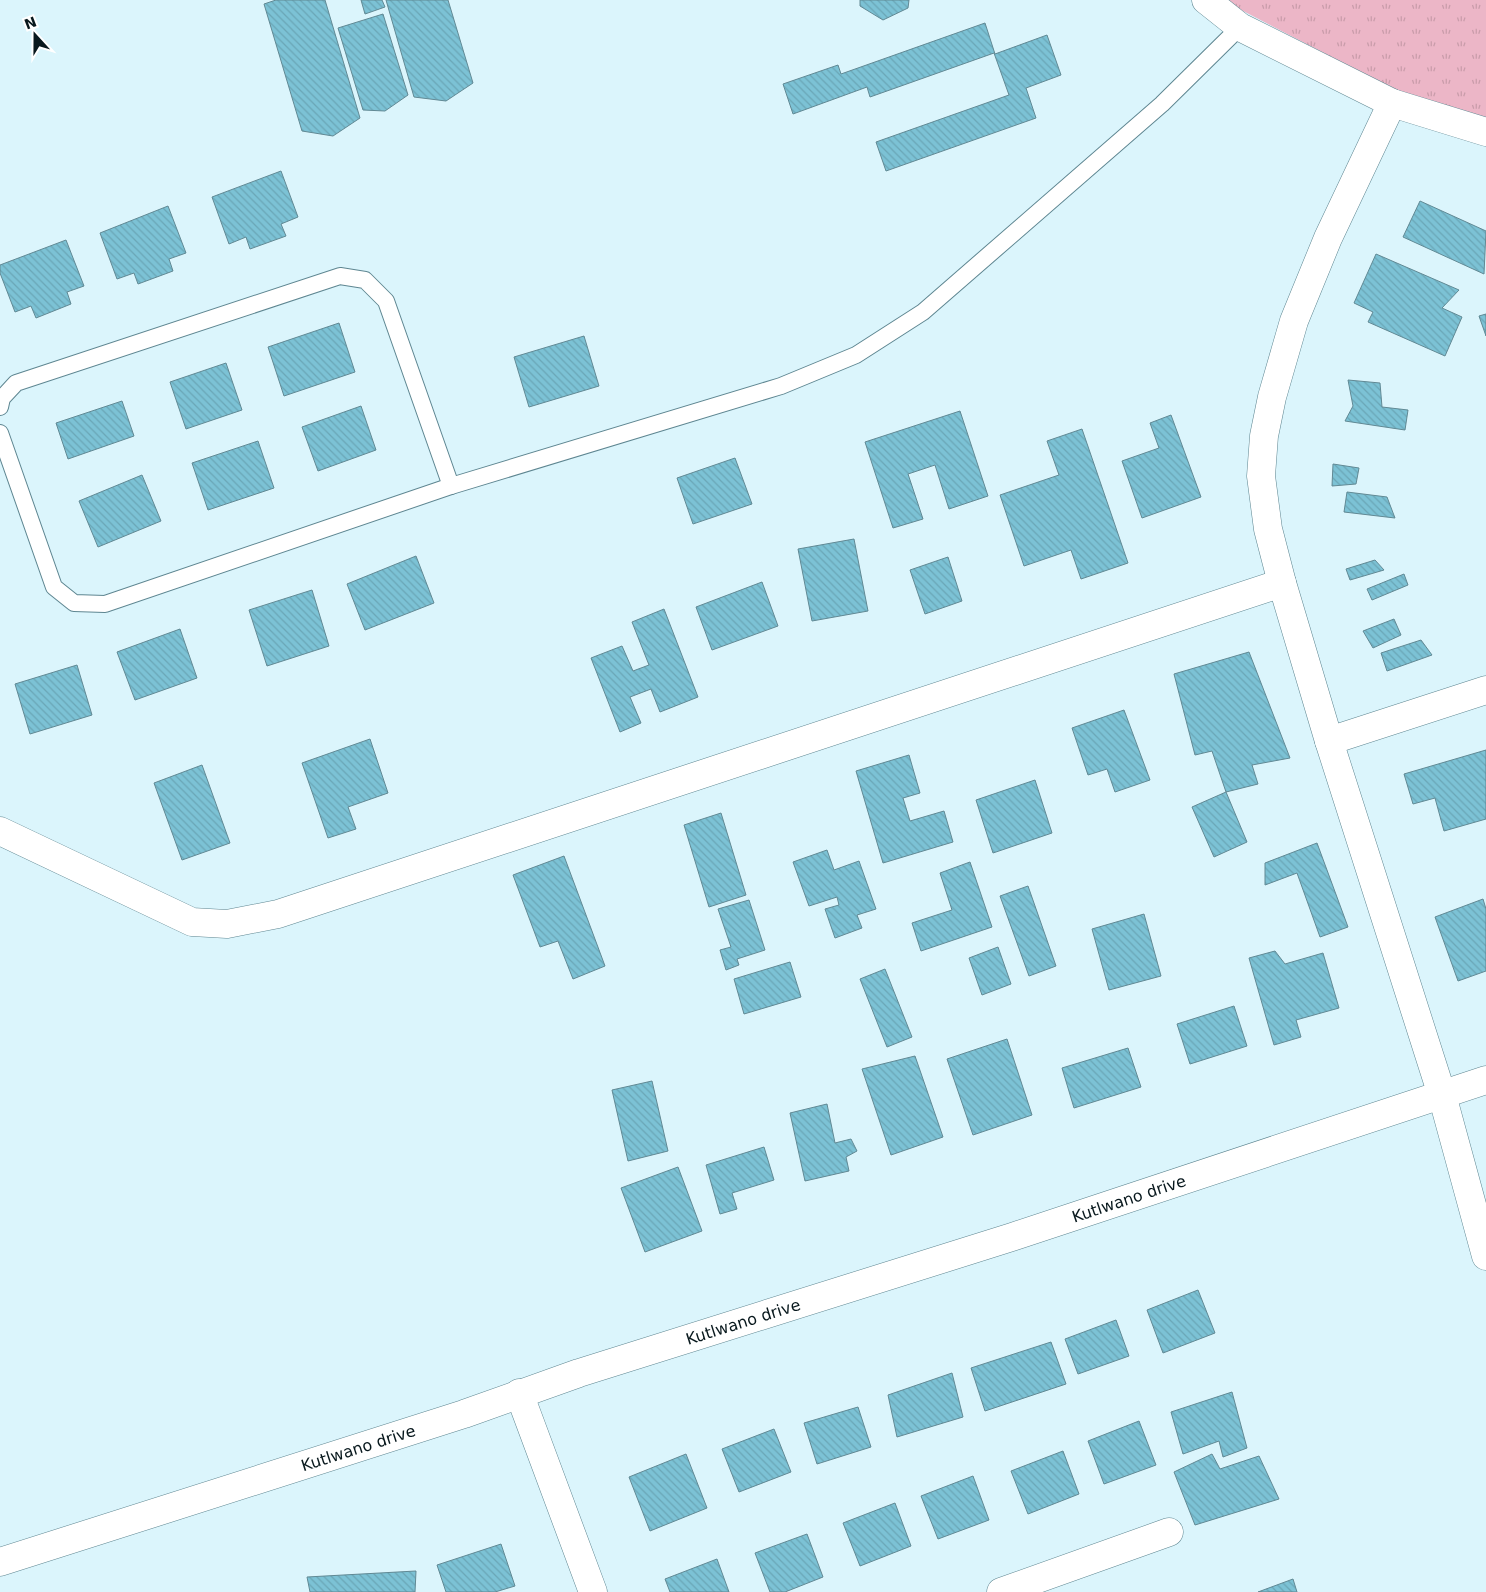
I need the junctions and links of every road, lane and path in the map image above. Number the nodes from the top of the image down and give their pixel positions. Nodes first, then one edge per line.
1 (1206, 0) edge
2 (1240, 27) junction
3 (1392, 103) junction
4 (1486, 132) edge
5 (0, 407) edge
6 (0, 434) edge
7 (451, 486) junction
8 (1282, 583) junction
9 (1486, 690) edge
10 (1329, 741) junction
11 (0, 831) edge
12 (1486, 1080) edge
13 (1442, 1095) junction
14 (1486, 1256) edge
15 (519, 1393) junction
16 (1169, 1532) dead end
17 (0, 1562) edge
18 (593, 1592) edge
19 (1001, 1592) edge

1 - 2 street
2 - 3 street
2 - 7 lane
3 - 4 street
3 - 8 street
5 - 7 lane
6 - 7 lane
8 - 10 street
8 - 11 street
9 - 10 street
10 - 13 street
12 - 13 street, Kutlwano drive
13 - 14 street
13 - 15 street, Kutlwano drive
15 - 17 street, Kutlwano drive
15 - 18 street
16 - 19 street

